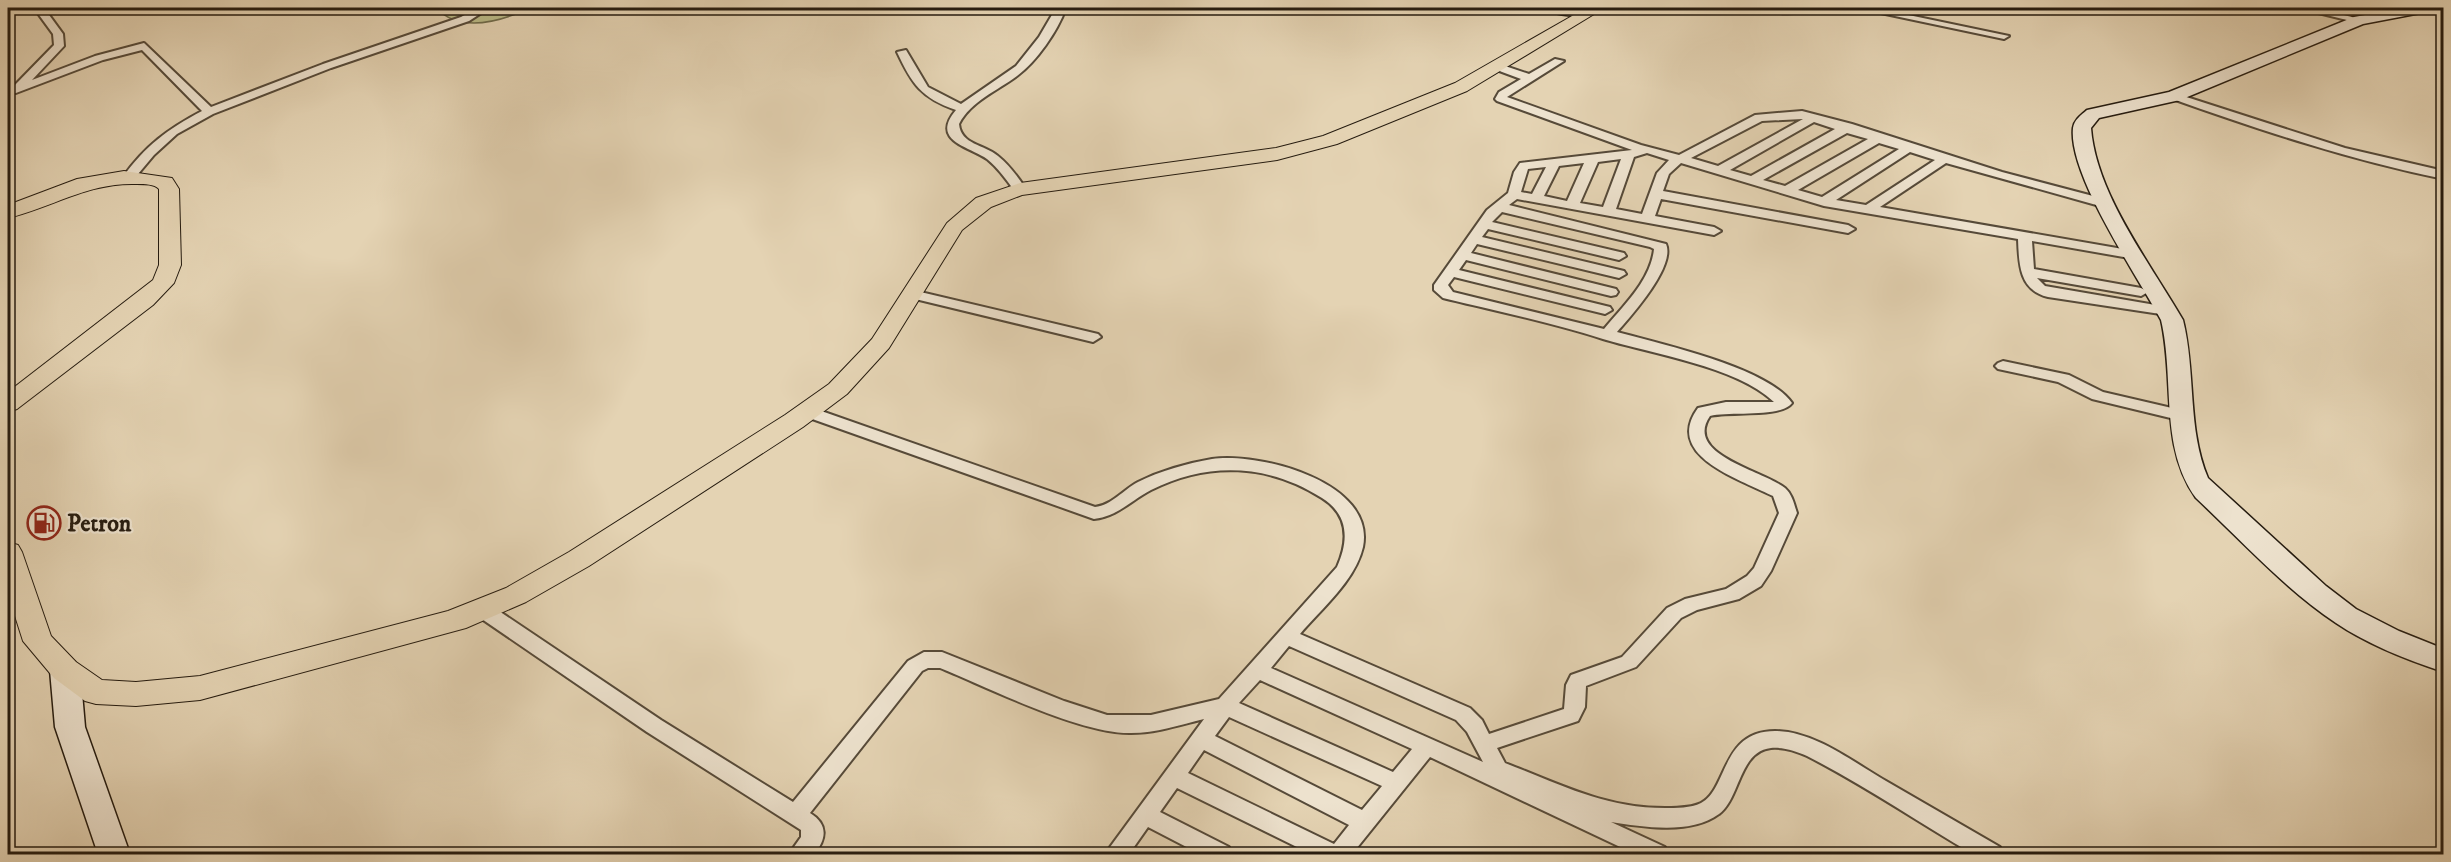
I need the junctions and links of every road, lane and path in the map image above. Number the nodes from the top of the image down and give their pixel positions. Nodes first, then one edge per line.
1 (39, 8) edge
2 (484, 8) edge
3 (1061, 8) edge
4 (1770, 8) edge
5 (1804, 8) edge
6 (1862, 8) edge
7 (2303, 8) edge
8 (2426, 8) edge
9 (1574, 11) edge
10 (2359, 20) junction
11 (2004, 36) dead end
12 (902, 52) dead end
13 (1559, 60) dead end
14 (1498, 67) junction
15 (1529, 78) junction
16 (10, 92) edge
17 (2174, 96) junction
18 (963, 109) junction
19 (209, 112) junction
20 (1815, 117) junction
21 (1848, 127) junction
22 (1880, 137) junction
23 (1910, 147) junction
24 (1644, 148) junction
25 (1627, 155) junction
26 (1593, 158) junction
27 (1946, 158) junction
28 (1680, 159) junction
29 (1555, 162) junction
30 (1718, 171) junction
31 (2444, 175) edge
32 (129, 177) junction
33 (1751, 181) junction
34 (1020, 189) junction
35 (1785, 192) junction
36 (1656, 194) junction
37 (1514, 195) junction
38 (1536, 199) junction
39 (1824, 202) junction
40 (2107, 204) junction
41 (1572, 205) junction
42 (1499, 207) junction
43 (1866, 210) junction
44 (8, 212) edge
45 (1608, 212) junction
46 (1647, 219) junction
47 (1484, 224) junction
48 (1848, 229) dead end
49 (1714, 231) dead end
50 (2025, 236) junction
51 (1474, 239) junction
52 (1462, 255) junction
53 (2135, 255) junction
54 (1619, 256) dead end
55 (1450, 272) junction
56 (2028, 272) junction
57 (1619, 274) dead end
58 (2146, 288) junction
59 (1611, 292) dead end
60 (912, 294) junction
61 (1605, 310) dead end
62 (2156, 310) junction
63 (1607, 335) junction
64 (1094, 338) dead end
65 (2003, 366) dead end
66 (8, 404) edge
67 (807, 411) junction
68 (2183, 416) junction
69 (8, 552) edge
70 (483, 610) junction
71 (1287, 637) junction
72 (2444, 661) edge
73 (65, 670) junction
74 (1257, 670) junction
75 (1225, 706) junction
76 (1201, 739) junction
77 (1484, 744) junction
78 (1427, 746) junction
79 (1500, 775) junction
80 (1174, 776) junction
81 (1397, 783) junction
82 (795, 815) junction
83 (1145, 815) junction
84 (1365, 822) junction
85 (114, 855) edge
86 (800, 855) edge
87 (1116, 855) edge
88 (1221, 855) edge
89 (1332, 855) edge
90 (1339, 855) edge
91 (1657, 855) edge
92 (1992, 855) edge

1 - 16 street
2 - 19 street
3 - 18 street
4 - 5 street
6 - 11 street
7 - 10 street
8 - 10 street
9 - 14 main road
10 - 17 street
12 - 18 street
13 - 15 street
14 - 15 street
14 - 34 main road
15 - 24 street
16 - 19 street
17 - 31 street
17 - 40 street
18 - 34 street
19 - 32 street
20 - 21 street
20 - 28 street
20 - 30 street
21 - 22 street
21 - 33 street
22 - 23 street
22 - 35 street
23 - 27 street
23 - 39 street
24 - 25 street
24 - 28 street
25 - 26 street
25 - 45 street
26 - 29 street
26 - 41 street
27 - 40 street
27 - 43 street
28 - 30 street
28 - 36 street
29 - 37 street
29 - 38 street
30 - 33 street
32 - 44 main road
32 - 66 main road
33 - 35 street
34 - 60 main road
35 - 39 street
36 - 46 street
36 - 48 street
37 - 38 street
37 - 42 street
38 - 41 street
39 - 43 street
40 - 53 street
41 - 45 street
42 - 47 street
42 - 63 street
43 - 50 street
45 - 46 street
46 - 49 street
47 - 51 street
47 - 54 street
50 - 53 street
50 - 56 street
51 - 52 street
51 - 57 street
52 - 55 street
52 - 59 street
53 - 58 street
55 - 61 street
55 - 63 street
56 - 58 street
56 - 62 street
58 - 62 street
60 - 64 street
60 - 67 main road
62 - 68 street
63 - 77 street
65 - 68 street
67 - 70 main road
67 - 71 street
68 - 72 street
69 - 73 main road
70 - 73 main road
70 - 82 street
71 - 74 street
71 - 77 street
73 - 85 street
74 - 75 street
74 - 78 street
75 - 76 street
75 - 81 street
75 - 82 street
76 - 80 street
76 - 84 street
77 - 79 street
78 - 79 street
78 - 81 street
79 - 91 street
79 - 92 street
80 - 83 street
80 - 89 street
81 - 84 street
82 - 86 street
83 - 87 street
83 - 88 street
84 - 90 street

